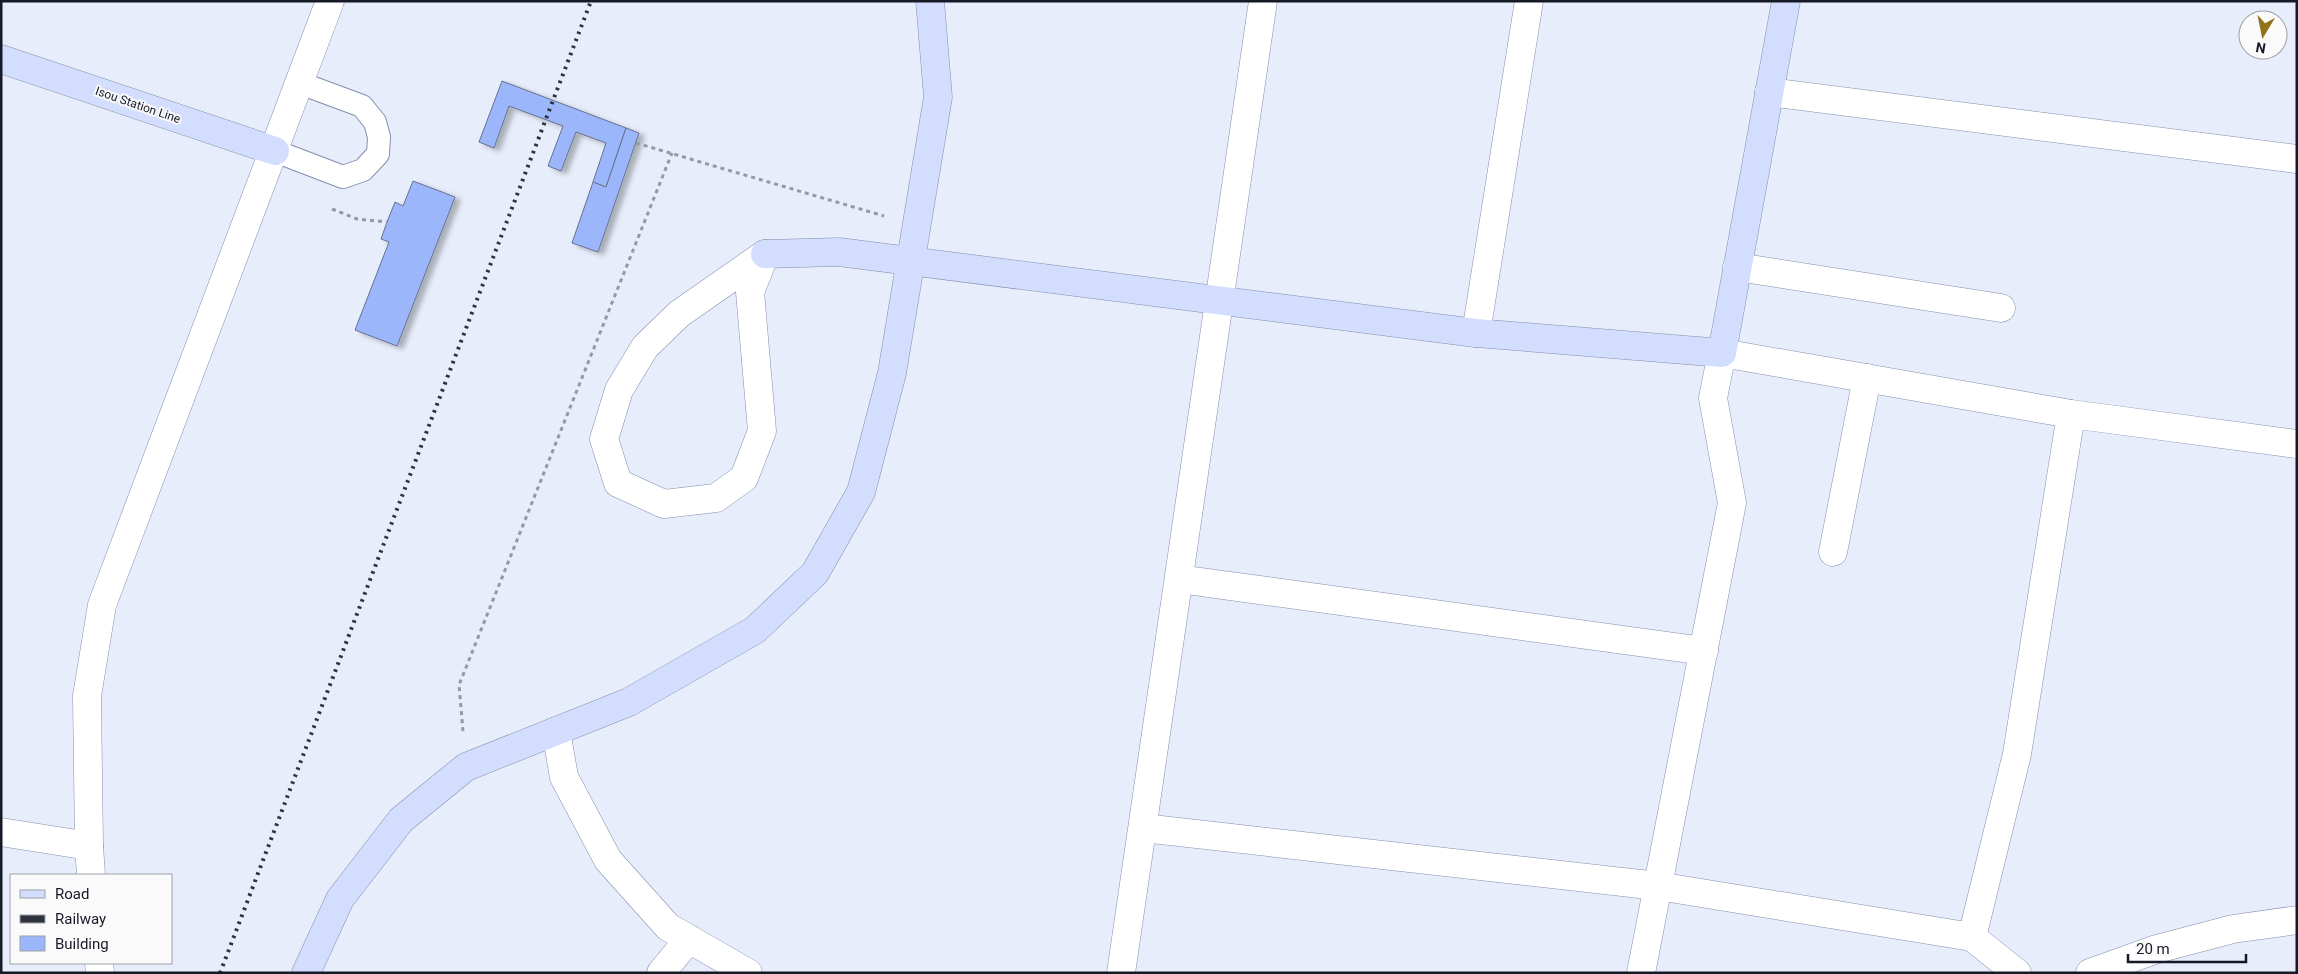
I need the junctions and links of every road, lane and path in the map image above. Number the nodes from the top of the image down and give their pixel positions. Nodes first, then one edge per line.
1 (330, 1) edge
2 (930, 1) edge
3 (1264, 1) edge
4 (1529, 1) edge
5 (1786, 1) edge
6 (1, 59) edge
7 (300, 83) junction
8 (1769, 92) junction
9 (636, 142) dead end
10 (275, 151) junction
11 (672, 153) junction
12 (2297, 159) edge
13 (917, 226) junction
14 (765, 254) junction
15 (911, 262) junction
16 (1737, 267) junction
17 (1219, 300) junction
18 (2002, 308) dead end
19 (1476, 333) junction
20 (1722, 353) junction
21 (1867, 378) junction
22 (2071, 414) junction
23 (2297, 444) edge
24 (1833, 552) dead end
25 (1179, 579) junction
26 (1704, 651) junction
27 (556, 731) junction
28 (466, 767) junction
29 (1143, 828) junction
30 (1, 832) edge
31 (89, 846) junction
32 (91, 874) edge
33 (1658, 886) junction
34 (2297, 920) edge
35 (1972, 937) junction
36 (689, 939) junction
37 (306, 973) edge
38 (662, 973) edge
39 (748, 973) edge
40 (1121, 973) edge
41 (1641, 973) edge
42 (2017, 973) edge
43 (2090, 973) edge

1 - 7 street
2 - 13 street
3 - 17 street
4 - 19 street
5 - 8 street
6 - 10 street, Isou Station Line
7 - 10 street
7 - 10 lane
8 - 12 street
8 - 16 street
9 - 11 path
10 - 31 street
11 - 13 path
11 - 28 path
13 - 15 street
14 - 14 street
14 - 15 street
15 - 17 street
15 - 27 street
16 - 18 street
16 - 20 street
17 - 19 street
17 - 25 street
19 - 20 street
20 - 21 street
20 - 26 street
21 - 22 street
21 - 24 street
22 - 23 street
22 - 35 street
25 - 26 street
25 - 29 street
26 - 33 street
27 - 28 street
27 - 36 street
28 - 37 street
29 - 33 street
29 - 40 street
30 - 31 street
31 - 32 street
33 - 35 street
33 - 41 street
34 - 43 street
35 - 42 street
36 - 38 street
36 - 39 street

